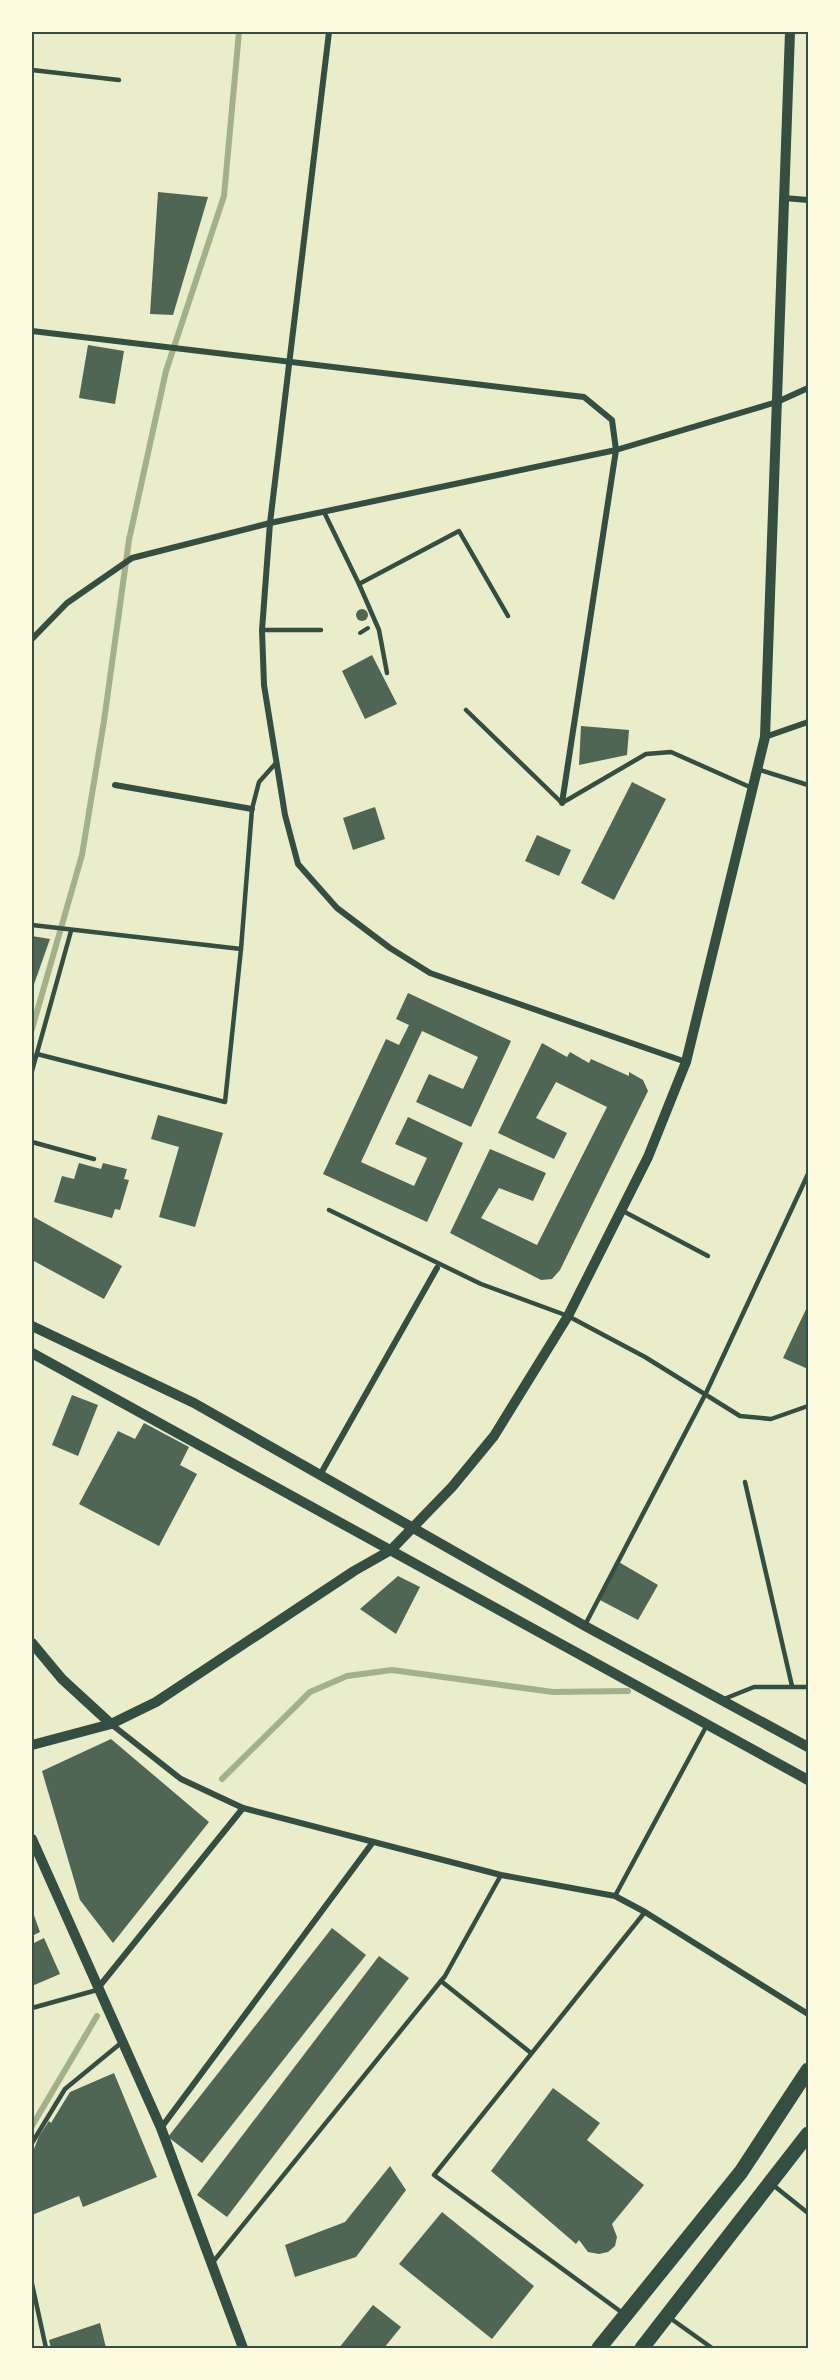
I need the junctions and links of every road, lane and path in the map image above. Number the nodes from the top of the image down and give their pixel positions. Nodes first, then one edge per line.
1 (329, 32) edge
2 (790, 32) edge
3 (32, 70) edge
4 (120, 80) dead end
5 (784, 198) junction
6 (808, 200) edge
7 (32, 331) edge
8 (289, 362) junction
9 (808, 388) edge
10 (777, 402) junction
11 (616, 450) junction
12 (324, 512) junction
13 (270, 523) junction
14 (359, 584) junction
15 (508, 616) dead end
16 (262, 630) junction
17 (321, 630) dead end
18 (32, 639) edge
19 (387, 673) dead end
20 (466, 710) dead end
21 (808, 722) edge
22 (765, 737) junction
23 (276, 763) junction
24 (757, 769) junction
25 (115, 785) dead end
26 (808, 785) edge
27 (752, 788) junction
28 (562, 803) junction
29 (252, 809) junction
30 (32, 925) edge
31 (71, 931) junction
32 (242, 949) junction
33 (37, 1054) junction
34 (686, 1062) junction
35 (32, 1071) edge
36 (32, 1142) edge
37 (94, 1159) dead end
38 (808, 1174) edge
39 (329, 1210) dead end
40 (621, 1210) junction
41 (708, 1256) dead end
42 (437, 1268) dead end
43 (568, 1316) junction
44 (32, 1326) edge
45 (32, 1353) edge
46 (706, 1393) junction
47 (808, 1406) edge
48 (320, 1475) junction
49 (745, 1482) dead end
50 (412, 1528) junction
51 (391, 1550) junction
52 (585, 1626) junction
53 (32, 1643) edge
54 (792, 1686) junction
55 (808, 1687) edge
56 (724, 1699) junction
57 (111, 1724) junction
58 (707, 1725) junction
59 (32, 1745) edge
60 (808, 1747) edge
61 (808, 1780) edge
62 (243, 1808) junction
63 (32, 1839) edge
64 (373, 1842) junction
65 (501, 1875) junction
66 (615, 1896) junction
67 (645, 1912) junction
68 (441, 1981) junction
69 (97, 1990) junction
70 (32, 2008) edge
71 (808, 2014) edge
72 (121, 2043) junction
73 (531, 2053) junction
74 (808, 2070) edge
75 (161, 2128) junction
76 (808, 2134) edge
77 (32, 2143) edge
78 (771, 2184) junction
79 (808, 2213) edge
80 (211, 2266) junction
81 (32, 2284) edge
82 (627, 2316) junction
83 (667, 2316) junction
84 (46, 2349) edge
85 (243, 2349) edge
86 (599, 2349) edge
87 (642, 2349) edge
88 (712, 2349) edge

1 - 8 street
2 - 5 street
3 - 4 lane
5 - 6 street
5 - 10 street
7 - 8 street
8 - 11 street
8 - 13 street
9 - 10 street
10 - 11 street
10 - 22 street
11 - 12 street
11 - 28 street
12 - 13 street
12 - 14 lane
13 - 16 street
13 - 18 street
14 - 15 lane
14 - 19 lane
16 - 17 lane
16 - 23 street
20 - 28 lane
21 - 22 street
22 - 24 street
23 - 29 lane
23 - 34 street
24 - 26 lane
24 - 27 street
25 - 29 street
27 - 28 lane
27 - 34 street
29 - 32 lane
30 - 31 lane
31 - 32 lane
31 - 33 lane
32 - 33 lane
33 - 35 lane
34 - 40 street
36 - 37 lane
38 - 46 lane
39 - 43 lane
40 - 41 lane
40 - 43 street
42 - 48 street
43 - 46 lane
43 - 50 street
44 - 48 street
45 - 51 street
46 - 47 lane
46 - 52 lane
48 - 50 street
49 - 54 lane
50 - 51 street
50 - 52 street
51 - 57 street
51 - 58 street
52 - 56 street
53 - 57 street
54 - 55 lane
54 - 56 lane
56 - 60 street
57 - 59 street
57 - 62 street
58 - 61 street
58 - 66 lane
62 - 64 street
62 - 69 street
63 - 69 street
64 - 65 street
64 - 75 street
65 - 66 street
65 - 68 lane
66 - 67 street
67 - 71 street
67 - 73 lane
68 - 73 lane
68 - 80 lane
69 - 70 lane
69 - 72 street
72 - 75 street
72 - 77 lane
73 - 82 lane
74 - 82 main road
75 - 80 street
76 - 78 main road
78 - 79 lane
78 - 83 main road
80 - 85 street
81 - 84 lane
82 - 86 main road
83 - 87 main road
83 - 88 lane

